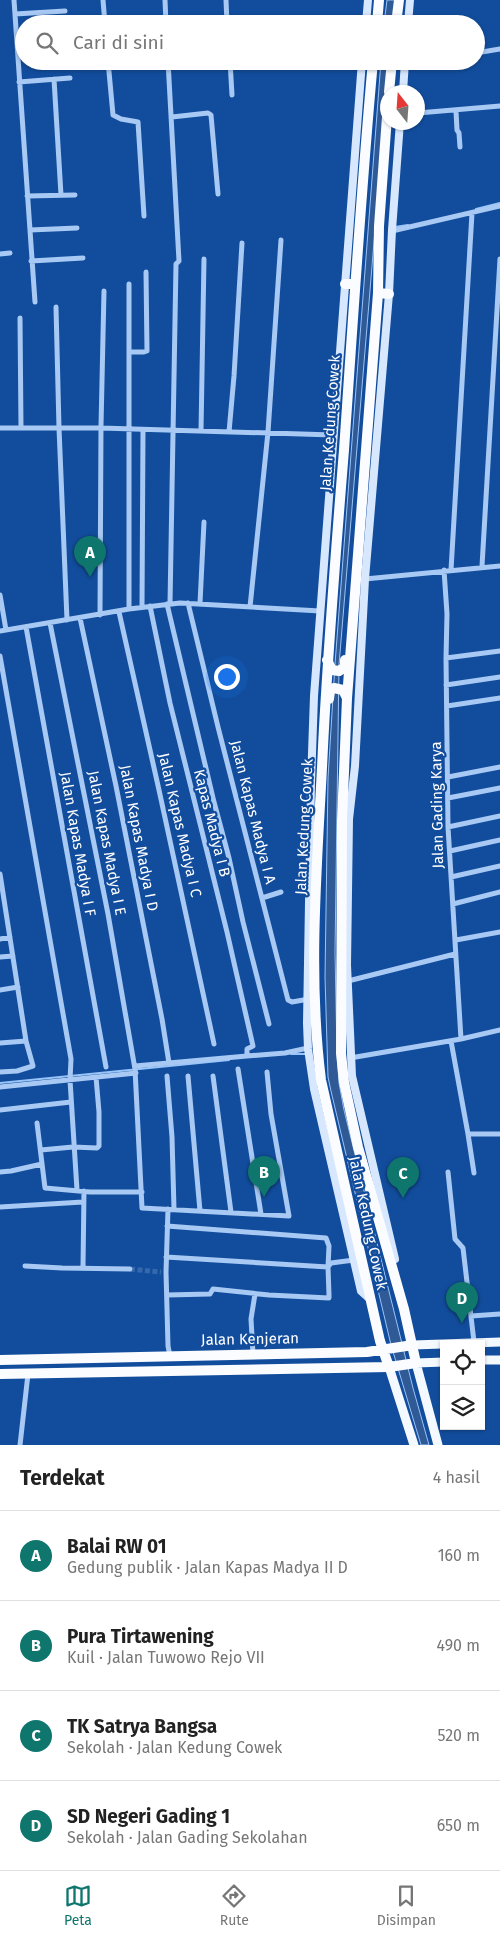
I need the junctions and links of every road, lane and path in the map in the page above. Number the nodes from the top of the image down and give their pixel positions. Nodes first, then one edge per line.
1 (14, 0) edge
2 (104, 0) edge
3 (164, 0) edge
4 (226, 0) edge
5 (368, 0) edge
6 (379, 0) edge
7 (399, 0) edge
8 (410, 0) edge
9 (65, 11) dead end
10 (15, 14) joint
11 (105, 15) edge
12 (165, 15) edge
13 (227, 15) edge
14 (367, 15) edge
15 (378, 15) edge
16 (397, 15) edge
17 (409, 15) edge
18 (500, 49) edge
19 (485, 52) edge
20 (19, 70) edge
21 (109, 70) edge
22 (169, 70) edge
23 (231, 70) edge
24 (362, 70) edge
25 (373, 70) edge
26 (391, 70) edge
27 (404, 70) edge
28 (70, 78) dead end
29 (54, 79) junction
30 (20, 82) junction
31 (390, 85) edge
32 (403, 85) edge
33 (232, 95) dead end
34 (500, 106) edge
35 (456, 111) junction
36 (425, 113) edge
37 (172, 117) junction
38 (386, 130) edge
39 (399, 130) edge
40 (460, 147) dead end
41 (218, 194) dead end
42 (61, 195) junction
43 (75, 195) dead end
44 (27, 196) junction
45 (500, 206) edge
46 (472, 213) junction
47 (144, 216) dead end
48 (77, 228) dead end
49 (30, 230) junction
50 (392, 230) junction
51 (281, 240) dead end
52 (242, 243) dead end
53 (10, 253) dead end
54 (0, 254) edge
55 (83, 258) dead end
56 (204, 258) dead end
57 (500, 259) edge
58 (31, 261) junction
59 (146, 272) dead end
60 (129, 284) dead end
61 (350, 284) junction
62 (104, 292) dead end
63 (378, 293) junction
64 (389, 294) junction
65 (35, 302) dead end
66 (56, 307) dead end
67 (20, 318) dead end
68 (130, 352) junction
69 (0, 428) edge
70 (21, 428) junction
71 (59, 428) junction
72 (101, 428) junction
73 (129, 429) junction
74 (143, 430) junction
75 (172, 430) junction
76 (201, 431) junction
77 (229, 432) junction
78 (268, 432) junction
79 (333, 435) junction
80 (204, 522) dead end
81 (482, 566) junction
82 (500, 566) edge
83 (444, 570) junction
84 (451, 570) junction
85 (365, 579) junction
86 (354, 594) junction
87 (0, 595) edge
88 (188, 603) junction
89 (200, 603) junction
90 (168, 604) junction
91 (150, 606) junction
92 (142, 607) junction
93 (250, 607) junction
94 (129, 609) junction
95 (320, 611) junction
96 (119, 612) junction
97 (100, 615) junction
98 (80, 618) junction
99 (67, 620) junction
100 (50, 623) junction
101 (26, 627) junction
102 (3, 630) edge
103 (500, 651) edge
104 (0, 656) edge
105 (446, 658) junction
106 (328, 660) junction
107 (500, 676) edge
108 (446, 685) junction
109 (347, 698) junction
110 (500, 698) edge
111 (447, 706) junction
112 (500, 766) edge
113 (322, 772) junction
114 (448, 777) junction
115 (500, 788) edge
116 (448, 798) junction
117 (500, 816) edge
118 (448, 827) junction
119 (500, 840) edge
120 (450, 851) junction
121 (500, 866) edge
122 (0, 874) edge
123 (451, 877) junction
124 (281, 892) dead end
125 (500, 892) edge
126 (262, 898) junction
127 (2, 904) edge
128 (453, 904) junction
129 (500, 932) edge
130 (10, 937) junction
131 (0, 938) edge
132 (456, 940) junction
133 (455, 954) junction
134 (13, 956) junction
135 (0, 957) edge
136 (348, 981) junction
137 (18, 987) junction
138 (0, 990) edge
139 (311, 999) junction
140 (344, 1000) junction
141 (269, 1024) dead end
142 (500, 1030) edge
143 (461, 1039) junction
144 (26, 1041) junction
145 (451, 1041) junction
146 (0, 1043) edge
147 (214, 1044) dead end
148 (312, 1052) junction
149 (247, 1056) junction
150 (350, 1058) junction
151 (169, 1063) junction
152 (106, 1066) dead end
153 (238, 1069) dead end
154 (135, 1070) junction
155 (0, 1072) edge
156 (267, 1072) dead end
157 (167, 1076) dead end
158 (188, 1076) dead end
159 (213, 1076) dead end
160 (96, 1077) junction
161 (70, 1080) junction
162 (0, 1087) edge
163 (71, 1102) junction
164 (0, 1110) edge
165 (37, 1123) dead end
166 (468, 1134) junction
167 (500, 1134) edge
168 (73, 1147) junction
169 (41, 1150) junction
170 (42, 1164) junction
171 (0, 1172) edge
172 (448, 1172) dead end
173 (474, 1173) dead end
174 (76, 1190) junction
175 (84, 1190) junction
176 (142, 1192) junction
177 (84, 1202) junction
178 (0, 1207) edge
179 (172, 1208) junction
180 (200, 1211) junction
181 (231, 1212) junction
182 (261, 1214) junction
183 (167, 1226) junction
184 (166, 1257) junction
185 (354, 1260) junction
186 (25, 1266) dead end
187 (83, 1267) junction
188 (328, 1267) junction
189 (130, 1269) tunnel mouth
190 (393, 1273) junction
191 (255, 1294) junction
192 (166, 1295) junction
193 (371, 1300) junction
194 (500, 1314) edge
195 (471, 1316) junction
196 (474, 1340) edge
197 (485, 1342) edge
198 (500, 1342) edge
199 (440, 1344) edge
200 (410, 1345) junction
201 (386, 1350) junction
202 (253, 1354) junction
203 (170, 1356) junction
204 (0, 1360) edge
205 (485, 1360) edge
206 (500, 1360) edge
207 (440, 1362) edge
208 (414, 1363) junction
209 (391, 1367) junction
210 (28, 1373) junction
211 (0, 1374) edge
212 (20, 1445) edge
213 (414, 1445) edge
214 (438, 1445) edge

1 - 10 street
2 - 11 street
3 - 12 street
4 - 13 street
5 - 14 main road
6 - 15 highway
7 - 16 highway
8 - 17 main road
9 - 10 street
18 - 19 street
20 - 30 street
21 - 47 street
22 - 37 street
23 - 33 street
24 - 61 main road, Jalan Kedung Cowek
25 - 61 highway, Jalan Kedung Cowek
26 - 31 highway
27 - 32 main road
28 - 29 street
29 - 30 street
29 - 42 street
30 - 44 street
34 - 35 street
35 - 36 street
35 - 40 street
37 - 41 street
37 - 75 street
38 - 63 highway, Jalan Kedung Cowek
39 - 50 main road, Jalan Kedung Cowek
42 - 43 street
42 - 44 street
44 - 49 street
45 - 46 street
46 - 50 street
46 - 84 street
48 - 49 street
49 - 58 street
50 - 64 main road, Jalan Kedung Cowek
51 - 78 street
52 - 77 street
53 - 54 street
55 - 58 street
56 - 76 street
57 - 81 street
58 - 65 street
59 - 68 street
60 - 68 street
61 - 79 main road, Jalan Kedung Cowek
61 - 106 highway, Jalan Kedung Cowek
62 - 72 street
63 - 64 highway
63 - 86 highway, Jalan Kedung Cowek
64 - 85 main road, Jalan Kedung Cowek
66 - 71 street
67 - 70 street
68 - 73 street
69 - 70 street
70 - 71 street
71 - 72 street
71 - 99 street
72 - 73 street
72 - 97 street
73 - 74 street
73 - 94 street
74 - 75 street
74 - 92 street
75 - 76 street
75 - 90 street
76 - 77 street
77 - 78 street
78 - 79 street
78 - 93 street
79 - 95 main road, Jalan Kedung Cowek
80 - 89 street
81 - 82 street
81 - 84 street
83 - 84 street
83 - 85 street
83 - 105 street, Jalan Gading Karya
85 - 136 main road, Jalan Kedung Cowek
86 - 106 highway
86 - 109 highway, Jalan Kedung Cowek
87 - 102 street
88 - 89 street
88 - 90 street
88 - 126 street, Jalan Kapas Madya I A
89 - 93 street
90 - 91 street
90 - 141 street
91 - 92 street
91 - 149 street, Kapas Madya I B
92 - 94 street
93 - 95 street
94 - 96 street
95 - 139 main road, Jalan Kedung Cowek
96 - 97 street
96 - 147 street, Jalan Kapas Madya I C
97 - 98 street
98 - 99 street
98 - 151 street, Jalan Kapas Madya I D
99 - 100 street
100 - 101 street
100 - 154 street, Jalan Kapas Madya I E
101 - 102 street
101 - 152 street, Jalan Kapas Madya I F
103 - 105 street
104 - 161 street
105 - 108 street, Jalan Gading Karya
106 - 113 highway, Jalan Kedung Cowek
107 - 108 street
108 - 111 street, Jalan Gading Karya
109 - 113 highway
109 - 140 highway, Jalan Kedung Cowek
110 - 111 street
111 - 114 street, Jalan Gading Karya
112 - 114 street
113 - 139 highway, Jalan Kedung Cowek
114 - 116 street, Jalan Gading Karya
115 - 116 street
116 - 118 street, Jalan Gading Karya
117 - 118 street
118 - 120 street, Jalan Gading Karya
119 - 120 street
120 - 123 street, Jalan Gading Karya
121 - 123 street
122 - 127 street
123 - 128 street, Jalan Gading Karya
124 - 126 street
125 - 128 street
126 - 139 street, Jalan Kapas Madya I A
127 - 130 street
128 - 132 street, Jalan Gading Karya
129 - 132 street
130 - 131 street
130 - 134 street
132 - 133 street, Jalan Gading Karya
133 - 136 street
133 - 143 street, Jalan Gading Karya
134 - 135 street
134 - 137 street
136 - 140 main road, Jalan Kedung Cowek
137 - 138 street
137 - 144 street
139 - 148 highway, Jalan Kedung Cowek
140 - 150 main road, Jalan Kedung Cowek
140 - 190 highway, Jalan Kedung Cowek
142 - 143 street
143 - 145 street
144 - 146 street
144 - 155 street
145 - 150 street
145 - 166 street
148 - 149 street
148 - 185 main road, Jalan Kedung Cowek
148 - 193 highway, Jalan Kedung Cowek
149 - 151 street
150 - 190 main road, Jalan Kedung Cowek
151 - 154 street
153 - 182 street
154 - 160 street
154 - 176 street, Jalan Kapas Madya I E
156 - 182 street
157 - 179 street
158 - 180 street
159 - 181 street
160 - 161 street
160 - 168 street
161 - 162 street
161 - 163 street
163 - 164 street
163 - 168 street
165 - 169 street
166 - 167 street
166 - 173 street
168 - 169 street
168 - 174 street
169 - 170 street
170 - 171 street
170 - 174 street
172 - 195 street
174 - 175 street
175 - 176 street
175 - 177 street
176 - 179 street
177 - 178 street
177 - 187 street
179 - 180 street
179 - 183 street
180 - 181 street
181 - 182 street
183 - 184 street
183 - 188 street
184 - 188 street
184 - 192 street
185 - 188 street
185 - 193 main road, Jalan Kedung Cowek
186 - 187 street
187 - 189 street
188 - 191 street
190 - 200 highway
191 - 192 street
191 - 202 street
192 - 203 street
193 - 201 highway
194 - 195 street
195 - 196 street
197 - 198 main road, Jalan Kenjeran
199 - 200 main road, Jalan Kenjeran
200 - 201 highway, Jalan Kenjeran
200 - 208 highway
201 - 202 highway, Jalan Kenjeran
201 - 209 highway
202 - 203 highway, Jalan Kenjeran
203 - 204 highway, Jalan Kenjeran
205 - 206 main road
207 - 208 main road, Jalan Kenjeran
208 - 209 highway, Jalan Kenjeran
208 - 214 main road
209 - 210 highway, Jalan Kenjeran
209 - 213 main road
210 - 211 highway, Jalan Kenjeran
210 - 212 street

